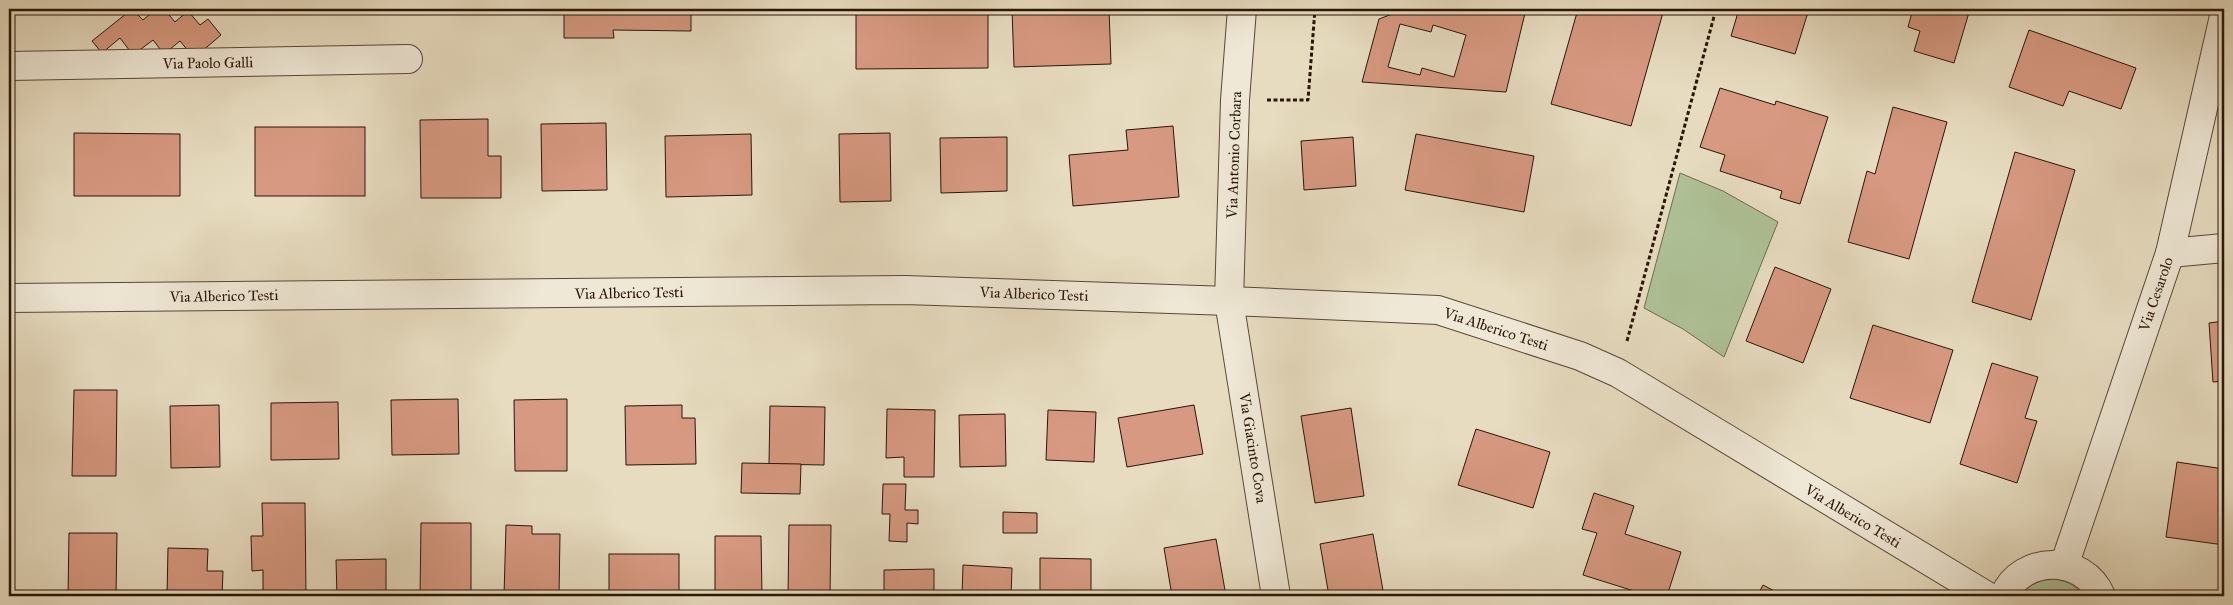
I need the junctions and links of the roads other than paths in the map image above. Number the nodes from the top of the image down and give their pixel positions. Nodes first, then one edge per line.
1 (1242, 9) edge
2 (2224, 16) edge
3 (408, 59) dead end
4 (9, 66) edge
5 (2224, 248) edge
6 (2170, 254) junction
7 (9, 298) edge
8 (1229, 301) junction
9 (2064, 566) junction
10 (1276, 596) edge
11 (1987, 596) edge
12 (2004, 596) edge
13 (2101, 596) edge

1 - 8 street, Via Antonio Corbara
2 - 6 street, Via Cesarolo
3 - 4 street, Via Paolo Galli
5 - 6 street
6 - 9 street, Via Cesarolo
7 - 8 street, Via Alberico Testi
8 - 10 street, Via Giacinto Cova
8 - 11 street, Via Alberico Testi
9 - 12 street
9 - 13 street

